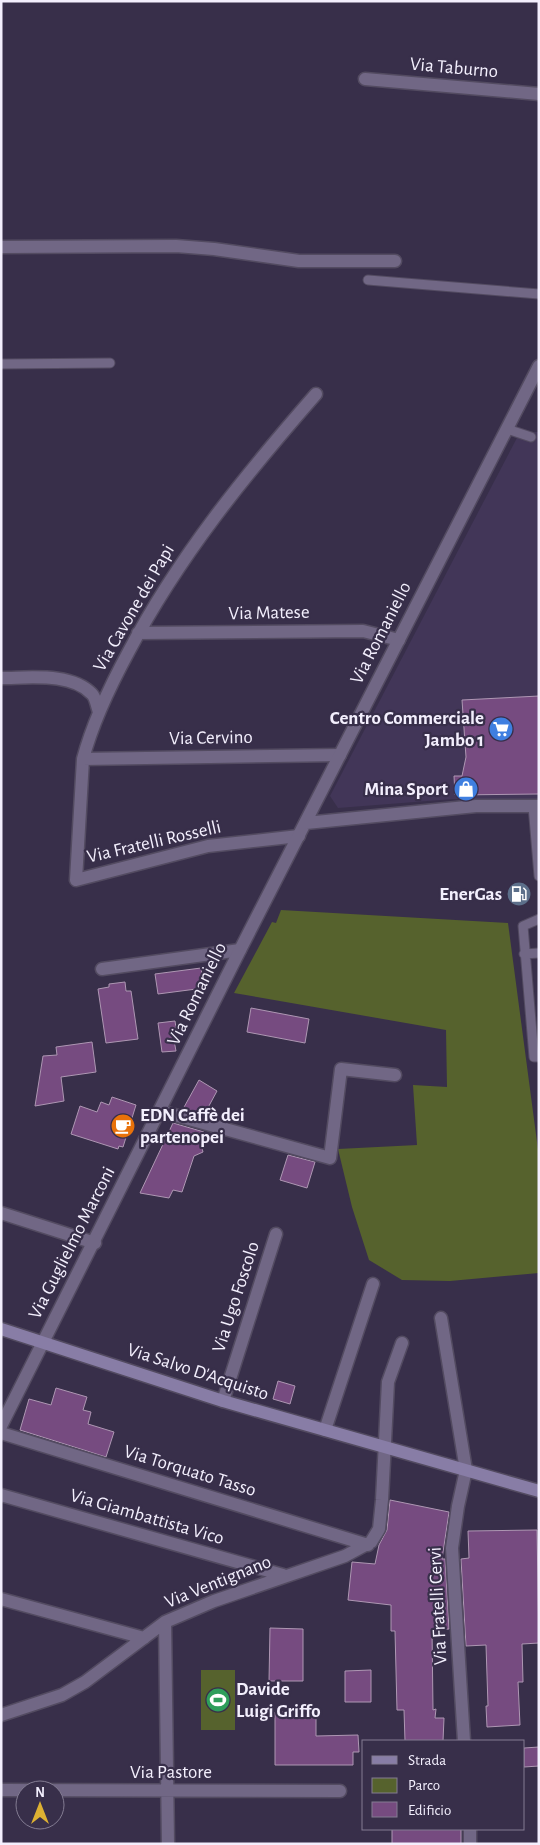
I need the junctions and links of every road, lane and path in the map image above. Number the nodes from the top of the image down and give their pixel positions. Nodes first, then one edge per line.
1 (365, 79) dead end
2 (539, 94) edge
3 (1, 247) edge
4 (394, 261) dead end
5 (368, 280) dead end
6 (539, 294) edge
7 (110, 363) dead end
8 (1, 364) edge
9 (539, 366) edge
10 (535, 382) edge
11 (316, 394) dead end
12 (507, 428) junction
13 (531, 437) dead end
14 (138, 633) junction
15 (399, 640) junction
16 (1, 678) edge
17 (99, 712) junction
18 (340, 755) junction
19 (83, 759) junction
20 (536, 806) edge
21 (306, 823) junction
22 (299, 836) junction
23 (539, 876) edge
24 (76, 880) joint
25 (539, 919) edge
26 (240, 950) junction
27 (539, 953) edge
28 (524, 954) junction
29 (102, 969) dead end
30 (539, 1057) edge
31 (395, 1075) dead end
32 (177, 1078) joint
33 (160, 1112) junction
34 (1, 1213) edge
35 (276, 1234) dead end
36 (95, 1243) junction
37 (373, 1284) dead end
38 (441, 1318) dead end
39 (1, 1329) edge
40 (43, 1342) junction
41 (402, 1343) dead end
42 (222, 1401) junction
43 (1, 1426) edge
44 (324, 1430) junction
45 (1, 1433) edge
46 (384, 1447) junction
47 (466, 1470) junction
48 (539, 1491) edge
49 (1, 1495) edge
50 (368, 1545) junction
51 (283, 1576) junction
52 (1, 1599) edge
53 (166, 1622) junction
54 (144, 1638) junction
55 (1, 1715) edge
56 (464, 1740) edge
57 (1, 1790) edge
58 (168, 1791) junction
59 (340, 1791) dead end
60 (470, 1830) edge
61 (168, 1844) edge
62 (470, 1844) edge

1 - 2 street, Via Taburno
3 - 4 street
5 - 6 lane
7 - 8 lane
9 - 10 street, Via Romaniello
10 - 12 street, Via Romaniello
11 - 14 street, Via Cavone dei Papi
12 - 13 lane
12 - 15 street, Via Romaniello
14 - 15 street, Via Matese
14 - 17 street, Via Cavone dei Papi
15 - 18 street, Via Romaniello
16 - 17 street
17 - 19 street, Via Cavone dei Papi
18 - 19 street, Via Cervino
18 - 21 street, Via Romaniello
19 - 24 street, Via Cavone dei Papi
20 - 21 street
20 - 23 lane
21 - 22 street, Via Romaniello
22 - 24 street, Via Fratelli Rosselli
22 - 26 street, Via Romaniello
25 - 28 lane
26 - 29 street
26 - 32 street, Via Romaniello
27 - 28 lane
28 - 30 lane
31 - 33 street
32 - 33 street, Via Guglielmo Marconi
33 - 36 street, Via Guglielmo Marconi
34 - 36 street
35 - 42 street, Via Ugo Foscolo
36 - 40 street, Via Guglielmo Marconi
37 - 44 street
38 - 47 street
39 - 40 main road, Via Salvo D'Acquisto
40 - 42 main road, Via Salvo D'Acquisto
40 - 43 street, Via Guglielmo Marconi
41 - 46 street
42 - 44 main road, Via Salvo D'Acquisto
44 - 46 main road, Via Salvo D'Acquisto
45 - 50 street, Via Torquato Tasso
46 - 47 main road, Via Salvo D'Acquisto
46 - 50 street
47 - 48 main road, Via Salvo D'Acquisto
47 - 56 street, Via Fratelli Cervi
49 - 51 street, Via Giambattista Vico
50 - 51 street, Via Ventignano
51 - 53 street, Via Ventignano
52 - 54 street
53 - 54 street, Via Ventignano
53 - 58 street
54 - 55 street, Via Ventignano
57 - 58 street, Via Pastore
58 - 59 street, Via Pastore
58 - 61 street
60 - 62 street

